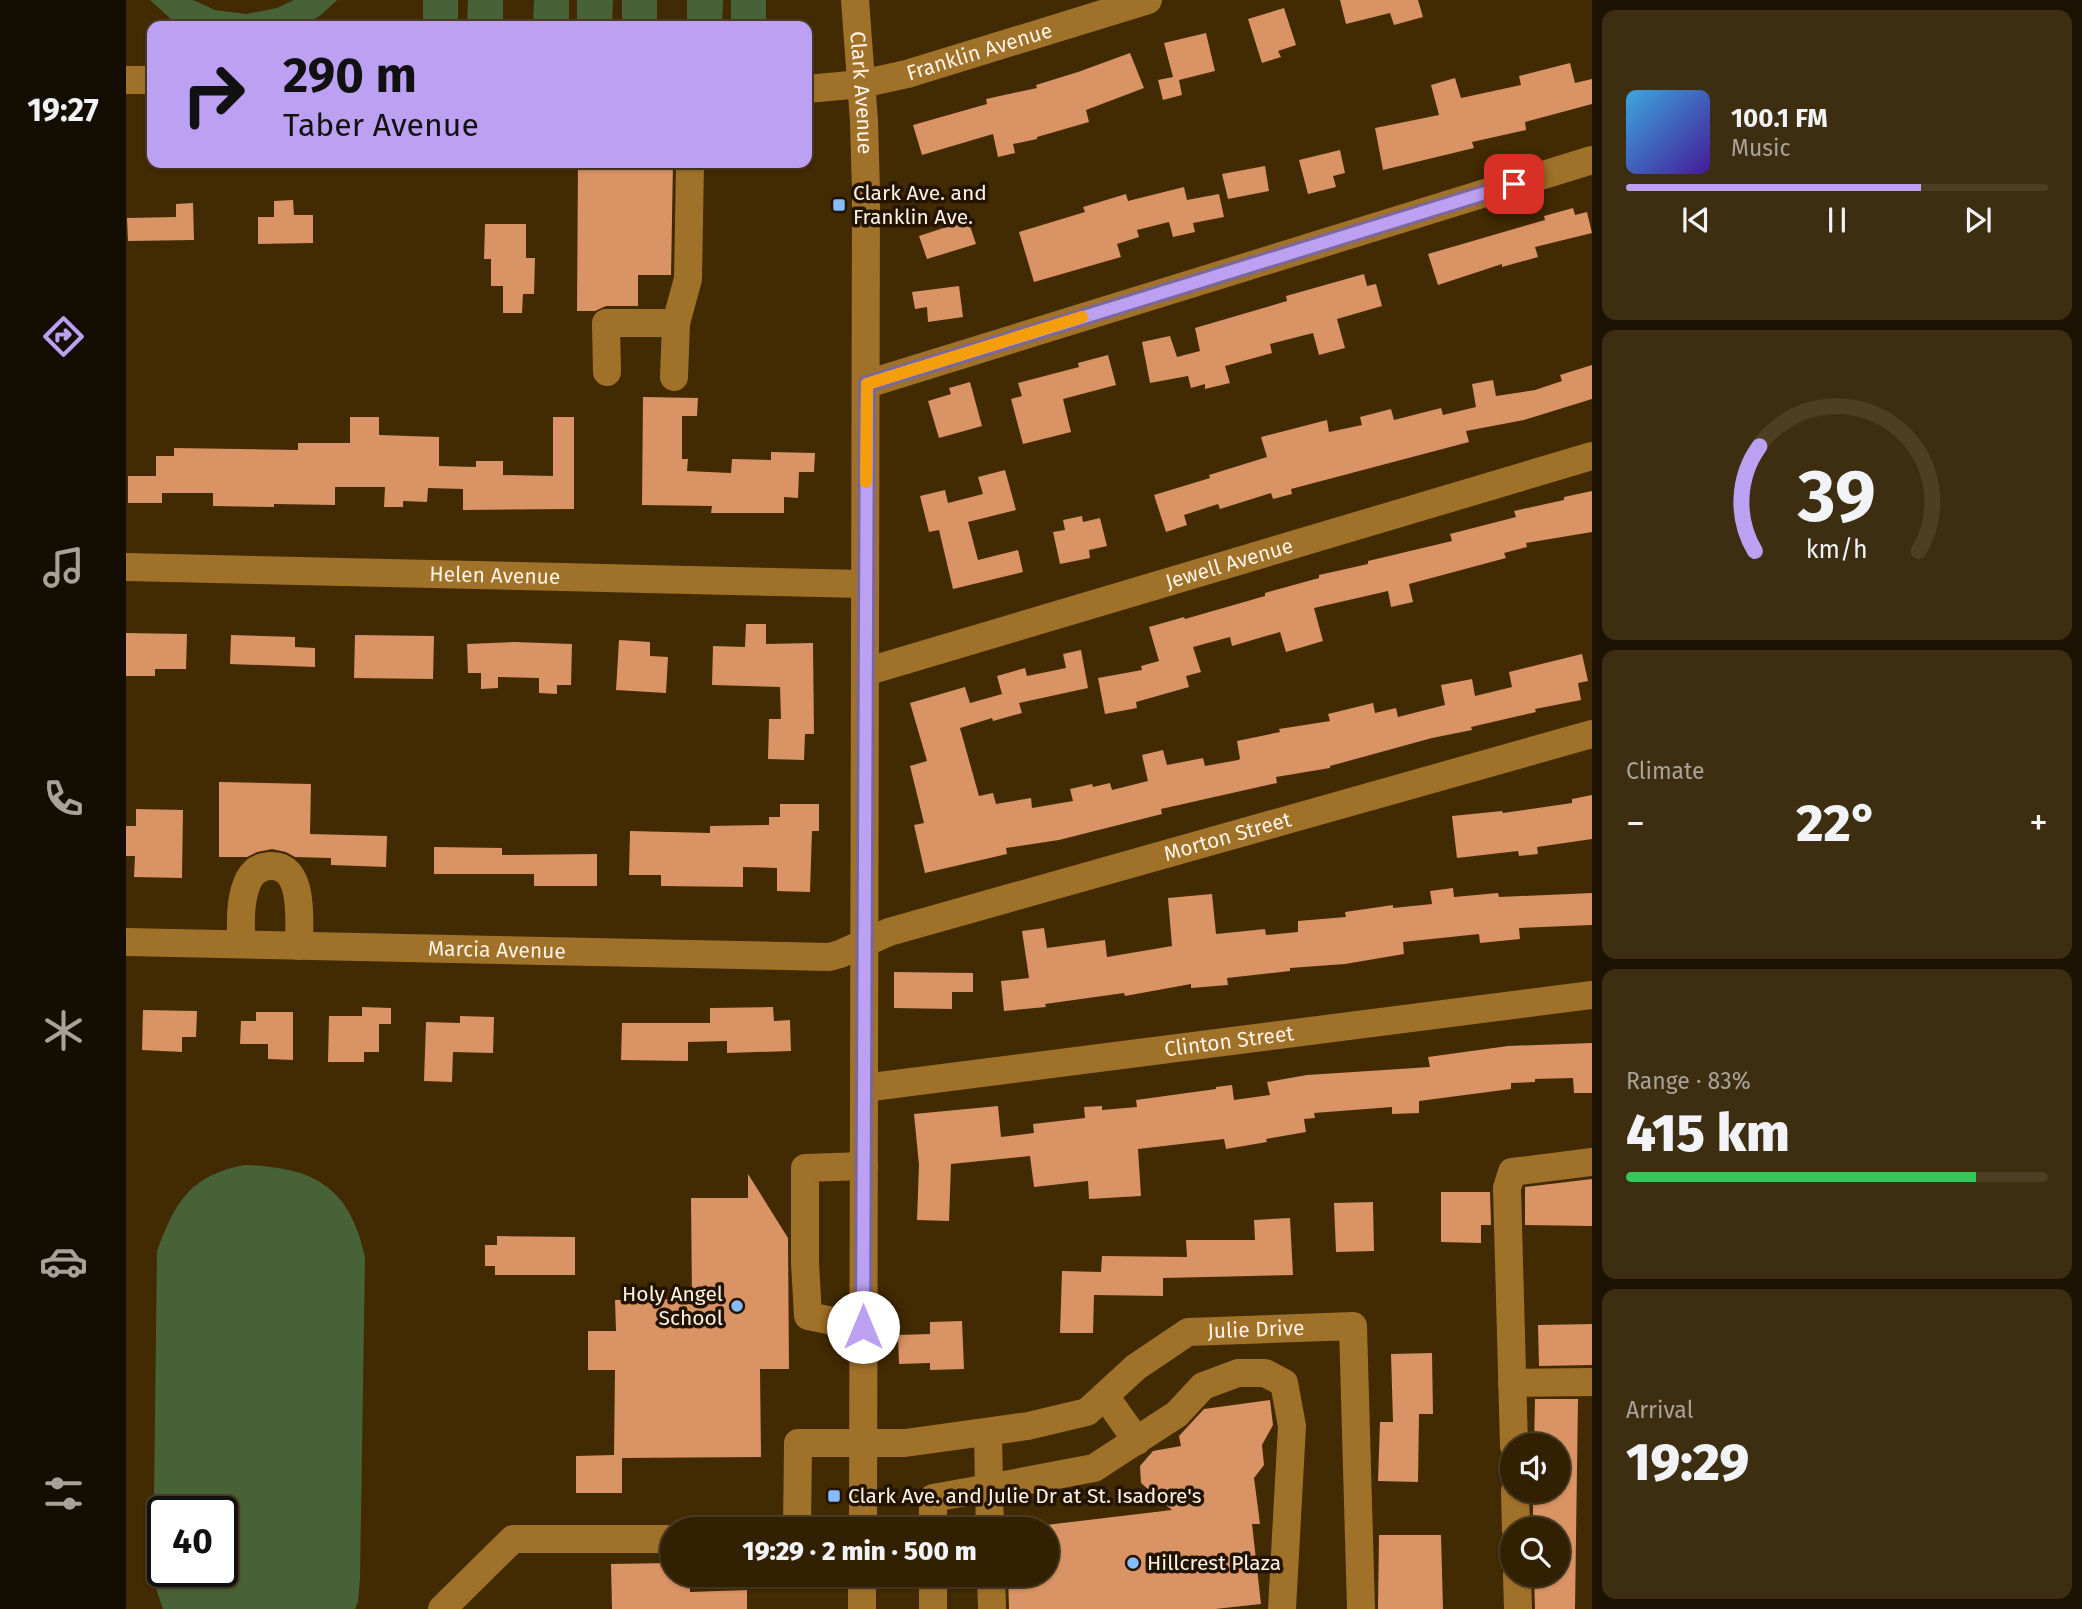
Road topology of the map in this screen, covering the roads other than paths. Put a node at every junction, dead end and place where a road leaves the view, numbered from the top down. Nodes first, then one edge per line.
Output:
1 (855, 0) edge
2 (1148, 0) edge
3 (126, 80) edge
4 (147, 80) edge
5 (861, 83) junction
6 (812, 88) edge
7 (1592, 160) edge
8 (690, 168) edge
9 (676, 323) junction
10 (607, 372) dead end
11 (674, 377) dead end
12 (867, 384) junction
13 (1592, 456) edge
14 (126, 567) edge
15 (865, 584) junction
16 (865, 672) junction
17 (1592, 734) edge
18 (126, 942) edge
19 (864, 943) junction
20 (241, 944) junction
21 (299, 946) junction
22 (1592, 995) edge
23 (864, 1088) junction
24 (1592, 1162) edge
25 (864, 1166) junction
26 (863, 1327) junction
27 (1592, 1382) edge
28 (1512, 1383) junction
29 (1105, 1396) junction
30 (988, 1432) junction
31 (1514, 1433) edge
32 (1137, 1441) junction
33 (863, 1443) junction
34 (989, 1488) junction
35 (797, 1517) edge
36 (863, 1517) edge
37 (933, 1517) edge
38 (990, 1517) edge
39 (660, 1539) edge
40 (862, 1587) edge
41 (933, 1587) edge
42 (991, 1587) edge
43 (1517, 1587) edge
44 (442, 1609) edge
45 (862, 1609) edge
46 (933, 1609) edge
47 (992, 1609) edge
48 (1282, 1609) edge
49 (1361, 1609) edge
50 (1518, 1609) edge

1 - 5 street, Clark Avenue
2 - 5 street, Franklin Avenue
3 - 4 street
5 - 6 street, Franklin Avenue
5 - 12 street, Clark Avenue
7 - 12 street
8 - 9 street
9 - 10 street
9 - 11 street
12 - 15 street, Clark Avenue
13 - 16 street, Jewell Avenue
14 - 15 street, Helen Avenue
15 - 16 street, Clark Avenue
16 - 19 street, Clark Avenue
17 - 19 street, Morton Street
18 - 20 street, Marcia Avenue
19 - 21 street, Marcia Avenue
19 - 23 street, Clark Avenue
20 - 21 street, Marcia Avenue
20 - 21 street
22 - 23 street, Clinton Street
23 - 25 street, Clark Avenue
24 - 28 street
25 - 26 street, Clark Avenue
25 - 26 street
26 - 33 street, Clark Avenue
27 - 28 street
28 - 31 street
29 - 30 street, Julie Drive
29 - 32 street
29 - 49 street, Julie Drive
30 - 33 street, Julie Drive
30 - 34 street
32 - 34 street
32 - 48 street
33 - 35 street, Julie Drive
33 - 36 street, Clark Avenue
34 - 37 street
34 - 38 street
39 - 44 street
40 - 45 street
41 - 46 street
42 - 47 street
43 - 50 street

